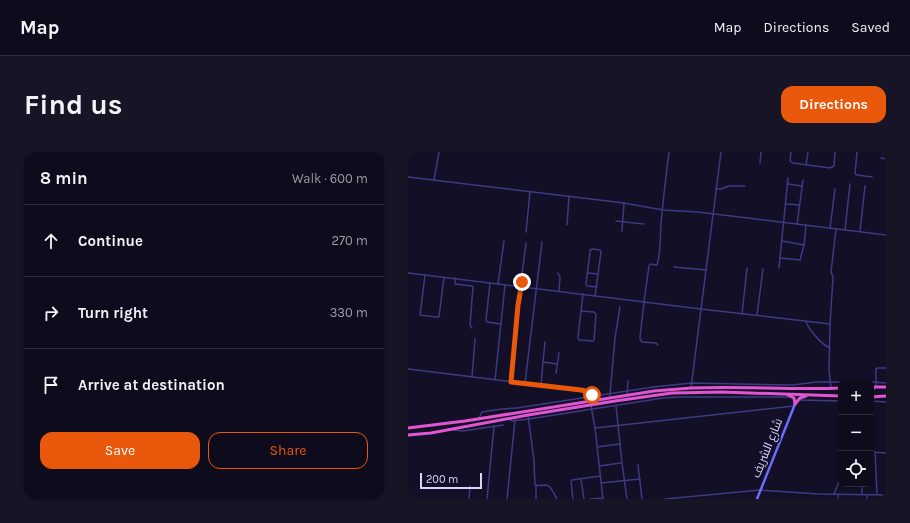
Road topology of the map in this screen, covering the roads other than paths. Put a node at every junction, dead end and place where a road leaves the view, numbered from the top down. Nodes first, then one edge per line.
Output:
1 (439, 152) edge
2 (669, 152) edge
3 (721, 152) edge
4 (761, 152) edge
5 (791, 152) edge
6 (808, 152) edge
7 (835, 152) edge
8 (857, 152) edge
9 (881, 158) dead end
10 (886, 159) edge
11 (760, 163) dead end
12 (806, 165) junction
13 (408, 177) edge
14 (872, 177) dead end
15 (788, 178) dead end
16 (434, 180) junction
17 (803, 180) dead end
18 (787, 184) junction
19 (850, 184) dead end
20 (745, 186) dead end
21 (802, 186) junction
22 (865, 186) dead end
23 (716, 189) junction
24 (835, 189) dead end
25 (530, 192) junction
26 (569, 196) junction
27 (624, 203) junction
28 (786, 204) junction
29 (800, 205) junction
30 (663, 210) junction
31 (713, 214) junction
32 (616, 221) dead end
33 (623, 222) junction
34 (784, 222) junction
35 (644, 224) dead end
36 (797, 224) junction
37 (567, 225) dead end
38 (806, 225) junction
39 (830, 228) junction
40 (836, 229) junction
41 (845, 230) junction
42 (622, 231) dead end
43 (526, 232) dead end
44 (860, 232) junction
45 (886, 235) edge
46 (504, 241) dead end
47 (782, 241) junction
48 (542, 242) dead end
49 (526, 243) dead end
50 (804, 245) junction
51 (780, 258) junction
52 (674, 267) dead end
53 (747, 268) dead end
54 (779, 268) dead end
55 (706, 270) junction
56 (763, 270) dead end
57 (408, 273) edge
58 (558, 273) dead end
59 (588, 273) junction
60 (598, 274) junction
61 (425, 275) junction
62 (444, 277) junction
63 (455, 278) junction
64 (490, 283) junction
65 (498, 284) junction
66 (505, 285) junction
67 (521, 287) junction
68 (597, 287) junction
69 (538, 288) junction
70 (559, 291) junction
71 (583, 294) junction
72 (596, 296) junction
73 (644, 302) junction
74 (620, 307) dead end
75 (701, 309) junction
76 (581, 311) junction
77 (742, 314) junction
78 (757, 316) junction
79 (806, 321) junction
80 (501, 324) junction
81 (830, 324) junction
82 (472, 328) dead end
83 (475, 339) dead end
84 (545, 342) dead end
85 (658, 345) dead end
86 (830, 348) junction
87 (559, 353) dead end
88 (543, 362) junction
89 (557, 364) junction
90 (886, 368) edge
91 (408, 369) edge
92 (556, 373) dead end
93 (472, 377) junction
94 (495, 380) junction
95 (628, 381) dead end
96 (511, 382) junction
97 (831, 382) junction
98 (838, 382) edge
99 (876, 382) junction
100 (886, 382) edge
101 (525, 383) junction
102 (692, 383) junction
103 (541, 385) junction
104 (653, 387) junction
105 (876, 387) joint
106 (886, 387) edge
107 (691, 388) junction
108 (831, 388) junction
109 (838, 388) edge
110 (642, 389) junction
111 (627, 391) junction
112 (654, 391) junction
113 (642, 393) junction
114 (610, 394) junction
115 (785, 394) junction
116 (807, 395) junction
117 (838, 396) edge
118 (886, 396) edge
119 (793, 397) junction
120 (874, 397) edge
121 (593, 398) junction
122 (610, 398) junction
123 (627, 398) junction
124 (798, 400) junction
125 (838, 401) edge
126 (874, 401) edge
127 (886, 402) edge
128 (627, 404) junction
129 (591, 405) junction
130 (794, 405) junction
131 (616, 406) junction
132 (592, 409) junction
133 (528, 417) junction
134 (507, 418) junction
135 (515, 420) junction
136 (430, 425) junction
137 (503, 425) dead end
138 (618, 425) junction
139 (494, 426) junction
140 (415, 427) junction
141 (408, 428) edge
142 (595, 428) junction
143 (449, 429) junction
144 (431, 432) junction
145 (417, 434) junction
146 (408, 435) edge
147 (620, 444) junction
148 (597, 447) junction
149 (875, 452) joint
150 (886, 453) edge
151 (622, 463) junction
152 (638, 465) dead end
153 (599, 466) junction
154 (600, 476) junction
155 (581, 478) junction
156 (640, 479) junction
157 (624, 480) junction
158 (601, 483) junction
159 (838, 484) edge
160 (470, 486) dead end
161 (536, 486) junction
162 (862, 487) edge
163 (760, 490) junction
164 (834, 494) junction
165 (838, 494) junction
166 (862, 494) junction
167 (867, 495) junction
168 (878, 495) junction
169 (886, 495) edge
170 (603, 498) edge
171 (469, 499) edge
172 (487, 499) edge
173 (507, 499) edge
174 (536, 499) edge
175 (557, 499) edge
176 (573, 499) edge
177 (584, 499) edge
178 (590, 499) edge
179 (627, 499) edge
180 (642, 499) edge
181 (665, 499) edge
182 (757, 499) edge
183 (838, 499) edge
184 (867, 499) edge

1 - 16 street
2 - 30 street
3 - 23 street
4 - 11 street
5 - 12 street
6 - 12 street
7 - 12 street
8 - 14 street
9 - 10 street
13 - 16 street
15 - 18 street
16 - 25 street
17 - 21 street
18 - 21 street
18 - 28 street
19 - 41 street
20 - 23 street
21 - 29 street
22 - 44 street
23 - 31 street
24 - 39 street
25 - 26 street
25 - 43 street
26 - 27 street
26 - 37 street
27 - 30 street
27 - 33 street
28 - 29 street
28 - 34 street
29 - 36 street
30 - 31 street
30 - 73 street
31 - 34 street
31 - 55 street
32 - 33 street
33 - 35 street
33 - 42 street
34 - 36 street
34 - 47 street
36 - 38 street
38 - 39 street
38 - 50 street
39 - 40 street
40 - 41 street
40 - 81 street
41 - 44 street
44 - 45 street
46 - 65 street
47 - 50 street
47 - 51 street
48 - 69 street
49 - 67 street
50 - 51 street
51 - 54 street
52 - 55 street
53 - 77 street
55 - 75 street
56 - 78 street
57 - 61 street
58 - 70 street
59 - 60 street
59 - 60 street
59 - 68 street
60 - 68 street
61 - 62 street
61 - 62 street
62 - 63 street
63 - 64 street
63 - 82 street
64 - 65 street
64 - 80 street
65 - 66 street
66 - 67 street
66 - 80 street
67 - 69 street
67 - 96 street
68 - 72 street
69 - 70 street
69 - 101 street
70 - 71 street
71 - 72 street
71 - 76 street
72 - 73 street
73 - 75 street
73 - 85 street
74 - 114 street
75 - 77 street
75 - 102 street
76 - 76 street
77 - 78 street
78 - 79 street
79 - 81 street
79 - 86 street
80 - 94 street
81 - 86 street
83 - 93 street
84 - 88 street
86 - 97 street
87 - 89 street
88 - 89 street
88 - 103 street
89 - 92 street
90 - 99 street
91 - 93 street
93 - 94 street
94 - 96 street
95 - 111 street
96 - 101 street
97 - 98 street
97 - 102 street
97 - 108 street
99 - 100 street
99 - 105 street
101 - 103 street
102 - 104 street
102 - 107 street
103 - 121 street
104 - 110 street
104 - 112 street
105 - 106 highway
107 - 108 highway
107 - 112 highway
108 - 109 highway
110 - 111 street
110 - 113 street
111 - 114 street
111 - 123 street
112 - 113 highway
113 - 123 highway
114 - 121 street
114 - 122 street
115 - 116 highway
115 - 119 highway
115 - 123 highway
116 - 117 highway
116 - 124 highway
118 - 120 highway
119 - 128 street
119 - 130 highway
121 - 122 highway
121 - 136 highway
122 - 123 highway
123 - 128 street
123 - 129 highway
124 - 125 street
124 - 130 highway
126 - 127 street
128 - 131 street
129 - 132 street
129 - 133 highway
130 - 138 street
130 - 163 main road, شارع الشريف
131 - 132 street
131 - 138 street
132 - 133 street
132 - 142 street
133 - 134 highway
133 - 135 street
133 - 161 street
134 - 135 street
134 - 143 highway
135 - 173 street
136 - 140 highway
136 - 144 highway
137 - 139 street
138 - 142 street
138 - 147 street
139 - 143 street
139 - 172 street
140 - 141 highway
140 - 145 highway
142 - 148 street
143 - 144 highway
144 - 145 highway
145 - 146 highway
147 - 148 street
147 - 151 street
148 - 153 street
149 - 150 street
149 - 168 street
151 - 153 street
151 - 157 street
152 - 156 street
153 - 154 street
154 - 155 street
154 - 158 street
155 - 176 street
155 - 177 street
156 - 157 street
156 - 180 street
157 - 158 street
157 - 179 street
158 - 170 street
159 - 164 street
160 - 171 street
161 - 174 street
161 - 175 street
162 - 166 street
163 - 164 street
163 - 181 street
163 - 182 main road, شارع الشريف
164 - 165 street
165 - 166 street
165 - 183 street
166 - 167 street
167 - 168 street
167 - 184 street
168 - 169 street
170 - 178 street

